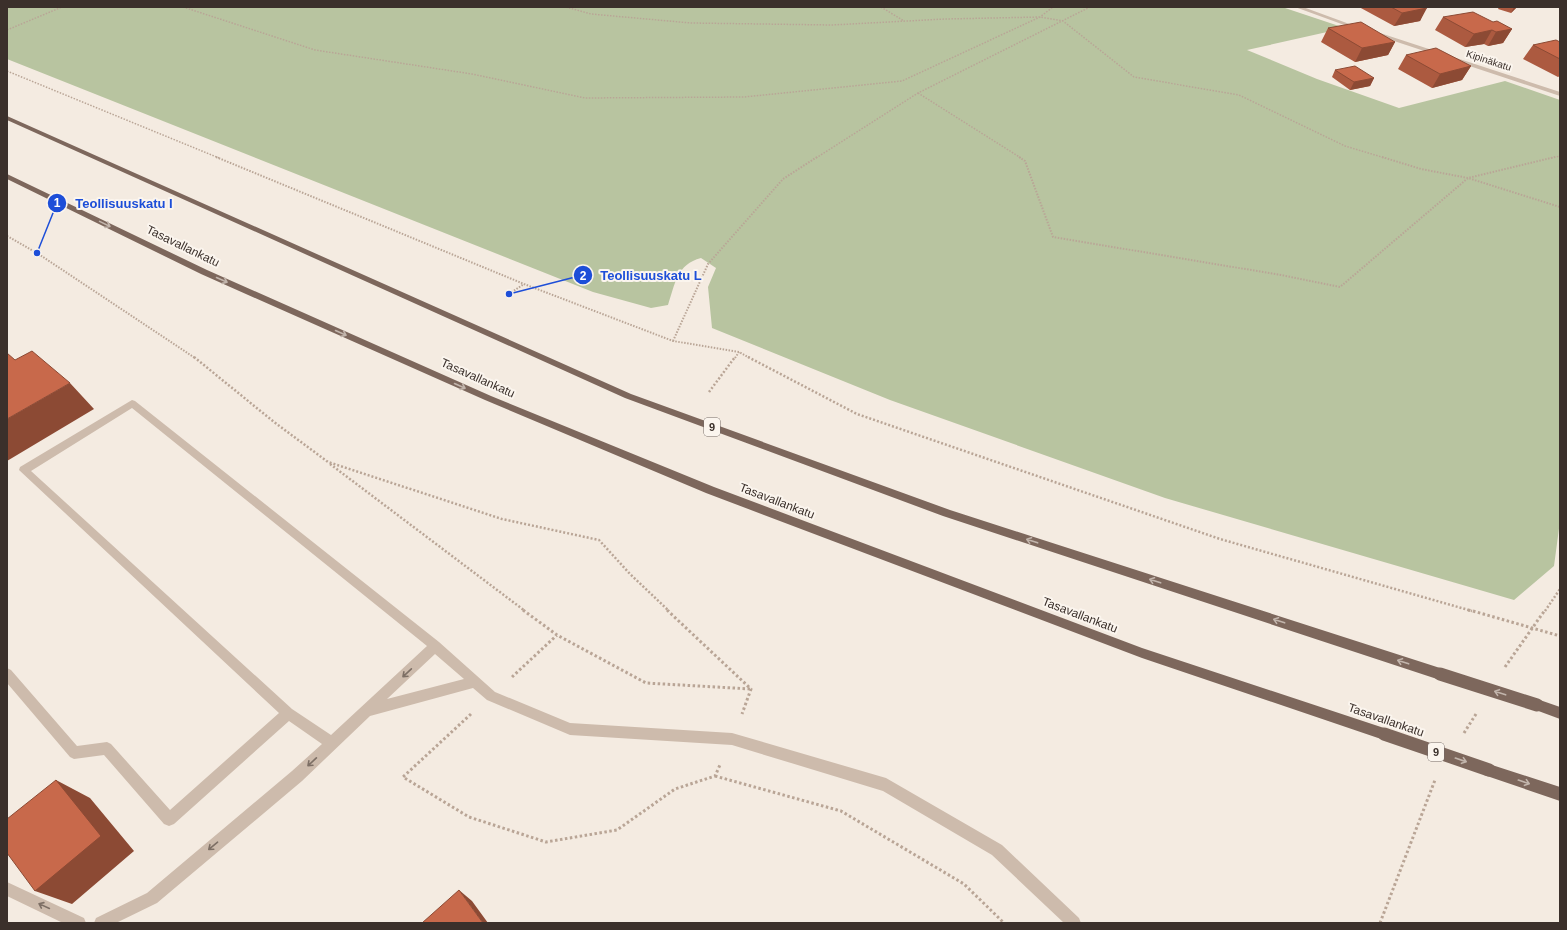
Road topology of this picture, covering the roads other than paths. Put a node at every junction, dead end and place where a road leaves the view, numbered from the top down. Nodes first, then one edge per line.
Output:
1 (1298, 7) edge
2 (1363, 30) edge
3 (1371, 32) edge
4 (1560, 94) edge
5 (7, 118) edge
6 (7, 176) edge
7 (435, 646) junction
8 (7, 674) edge
9 (475, 682) junction
10 (367, 710) junction
11 (288, 713) junction
12 (1560, 713) edge
13 (332, 743) junction
14 (1560, 794) edge
15 (7, 889) edge
16 (79, 923) edge
17 (101, 923) edge
18 (1074, 923) edge

1 - 2 street
3 - 4 street, Kipinäkatu
12 -> 5 main road, 9, bridge
6 -> 14 main road, Tasavallankatu / 9, bridge
7 - 9 street
7 -> 10 street
7 - 11 street
8 - 11 street
9 - 10 street
9 - 18 street
10 - 13 street
11 - 13 street
13 -> 17 street
16 -> 15 street

